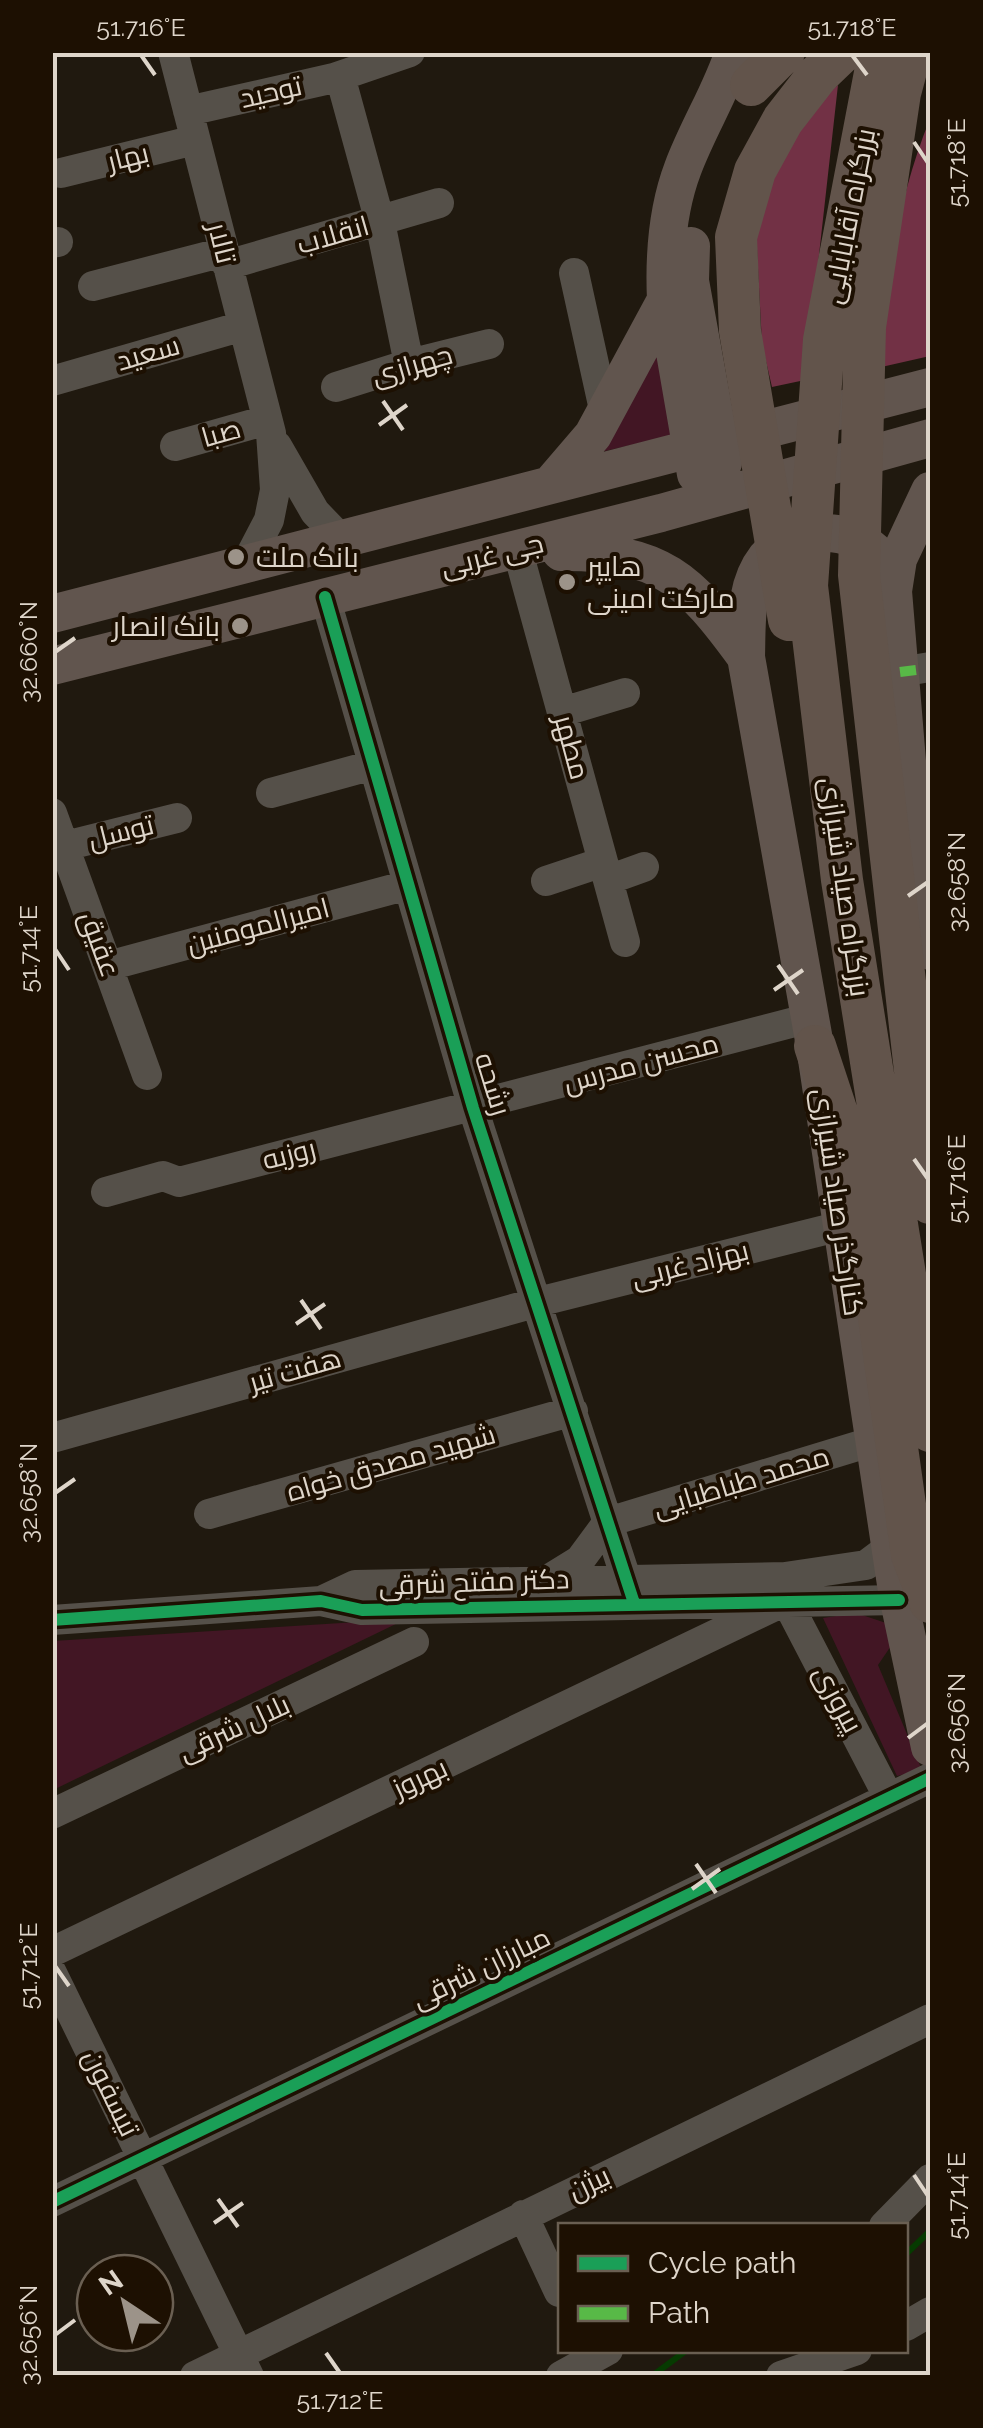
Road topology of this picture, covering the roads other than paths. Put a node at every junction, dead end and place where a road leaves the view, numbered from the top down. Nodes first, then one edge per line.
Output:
1 (173, 52) edge
2 (410, 52) edge
3 (912, 52) edge
4 (814, 60) edge
5 (749, 63) edge
6 (340, 76) junction
7 (896, 82) edge
8 (192, 126) junction
9 (61, 173) dead end
10 (439, 204) dead end
11 (380, 222) junction
12 (226, 258) junction
13 (574, 273) dead end
14 (94, 286) dead end
15 (666, 300) junction
16 (243, 326) junction
17 (865, 327) joint
18 (824, 340) joint
19 (489, 344) dead end
20 (409, 364) junction
21 (52, 381) edge
22 (930, 386) edge
23 (336, 387) dead end
24 (605, 414) junction
25 (269, 427) junction
26 (917, 442) edge
27 (714, 444) junction
28 (175, 446) dead end
29 (551, 484) junction
30 (930, 491) edge
31 (720, 497) junction
32 (343, 541) junction
33 (511, 552) junction
34 (245, 566) junction
35 (893, 592) junction
36 (325, 597) junction
37 (52, 614) edge
38 (746, 656) junction
39 (52, 666) edge
40 (915, 670) edge
41 (625, 693) dead end
42 (562, 712) junction
43 (373, 765) junction
44 (270, 793) dead end
45 (52, 812) edge
46 (177, 818) dead end
47 (64, 846) junction
48 (644, 867) dead end
49 (606, 871) junction
50 (842, 880) junction
51 (546, 881) dead end
52 (408, 885) junction
53 (625, 942) dead end
54 (930, 951) edge
55 (108, 966) junction
56 (812, 1032) junction
57 (147, 1075) dead end
58 (473, 1108) junction
59 (106, 1192) dead end
60 (930, 1203) edge
61 (842, 1226) junction
62 (538, 1302) junction
63 (573, 1411) junction
64 (930, 1431) edge
65 (52, 1438) edge
66 (874, 1441) junction
67 (209, 1514) dead end
68 (608, 1522) junction
69 (890, 1547) junction
70 (545, 1582) junction
71 (785, 1589) junction
72 (630, 1592) junction
73 (321, 1601) junction
74 (915, 1601) edge
75 (52, 1620) edge
76 (414, 1642) dead end
77 (930, 1747) edge
78 (930, 1778) edge
79 (889, 1798) junction
80 (52, 1814) edge
81 (52, 1952) edge
82 (52, 1973) edge
83 (930, 2020) edge
84 (143, 2158) junction
85 (930, 2179) edge
86 (52, 2202) edge
87 (522, 2215) junction
88 (887, 2223) edge
89 (558, 2290) edge
90 (930, 2312) edge
91 (908, 2325) edge
92 (602, 2353) edge
93 (848, 2353) edge
94 (244, 2365) edge
95 (196, 2376) edge
96 (560, 2376) edge
97 (781, 2376) edge

1 - 8 street, تالار
2 - 6 street, توحید
3 - 7 highway
4 - 5 highway
4 - 50 highway
5 - 15 main road
5 - 27 main road
6 - 8 street, توحید
6 - 11 street
7 - 17 highway, بزرگراه آقابابایی
7 - 18 highway, بزرگراه آقابابایی
8 - 9 street, بهار
8 - 12 street, تالار
10 - 11 street, انقلاب
11 - 12 street, انقلاب
11 - 20 street
12 - 14 street, انقلاب
12 - 16 street, تالار
13 - 24 street
15 - 24 main road
15 - 27 main road
16 - 21 street, سعید
16 - 25 street, تالار
17 - 60 highway, بزرگراه صیاد شیرازی
18 - 50 highway, بزرگراه صیاد شیرازی
19 - 20 street, چهرازی
20 - 23 street, چهرازی
22 - 27 main road, جی غربی
24 - 29 main road
25 - 28 street, صبا
25 - 32 street
25 - 34 street
26 - 31 main road, جی غربی
27 - 29 main road, جی غربی
27 - 31 main road
29 - 32 main road, جی غربی
30 - 35 main road
31 - 33 main road, جی غربی
32 - 34 main road, جی غربی
33 - 36 main road, جی غربی
33 - 38 main road
33 - 42 street, مطهر
34 - 37 main road, جی غربی
35 - 38 main road, کنارگذر صیاد شیرازی
35 - 40 main road
36 - 39 main road, جی غربی
36 - 43 street, رشحه
38 - 56 main road, کنارگذر صیاد شیرازی
40 - 54 main road
41 - 42 street
42 - 49 street, مطهر
43 - 44 street
43 - 52 street, رشحه
45 - 47 street, عقیق
46 - 47 street, توسل
47 - 55 street, عقیق
48 - 49 street
49 - 51 street
49 - 53 street, مطهر
50 - 64 highway, بزرگراه صیاد شیرازی
52 - 55 street, امیرالمومنین
52 - 58 street, رشحه
55 - 57 street, عقیق
56 - 58 street, محسن مدرس
56 - 61 main road, کنارگذر صیاد شیرازی
56 - 74 highway
58 - 59 street, روزبه
58 - 62 street, رشحه
61 - 62 street, بهزاد غربی
61 - 66 main road, کنارگذر صیاد شیرازی
62 - 63 street, رشحه
62 - 65 street, هفت تیر
63 - 67 street, شهید مصدق خواه
63 - 68 street, رشحه
66 - 68 street, محمد طباطبایی
66 - 69 main road, کنارگذر صیاد شیرازی
68 - 70 street
68 - 72 street, رشحه
69 - 71 street, دکتر مفتح شرقی
69 - 74 main road, کنارگذر صیاد شیرازی
70 - 72 street, دکتر مفتح شرقی
70 - 73 street, دکتر مفتح شرقی
71 - 72 street, دکتر مفتح شرقی
71 - 74 street, دکتر مفتح شرقی
71 - 79 street, پیروزی
71 - 81 street, بهروز
72 - 73 street, دکتر مفتح شرقی
73 - 75 street, دکتر مفتح شرقی
74 - 77 main road, کنارگذر صیاد شیرازی
76 - 80 street, بلال شرقی
78 - 79 street, مبارزان شرقی
79 - 84 street, مبارزان شرقی
82 - 84 street, تیسفون
83 - 87 street, بیژن
84 - 86 street, مبارزان شرقی
84 - 94 street, تیسفون
85 - 88 street
87 - 89 street
87 - 94 street, بیژن
90 - 91 street
92 - 96 street
93 - 97 street
94 - 95 street, بیژن

